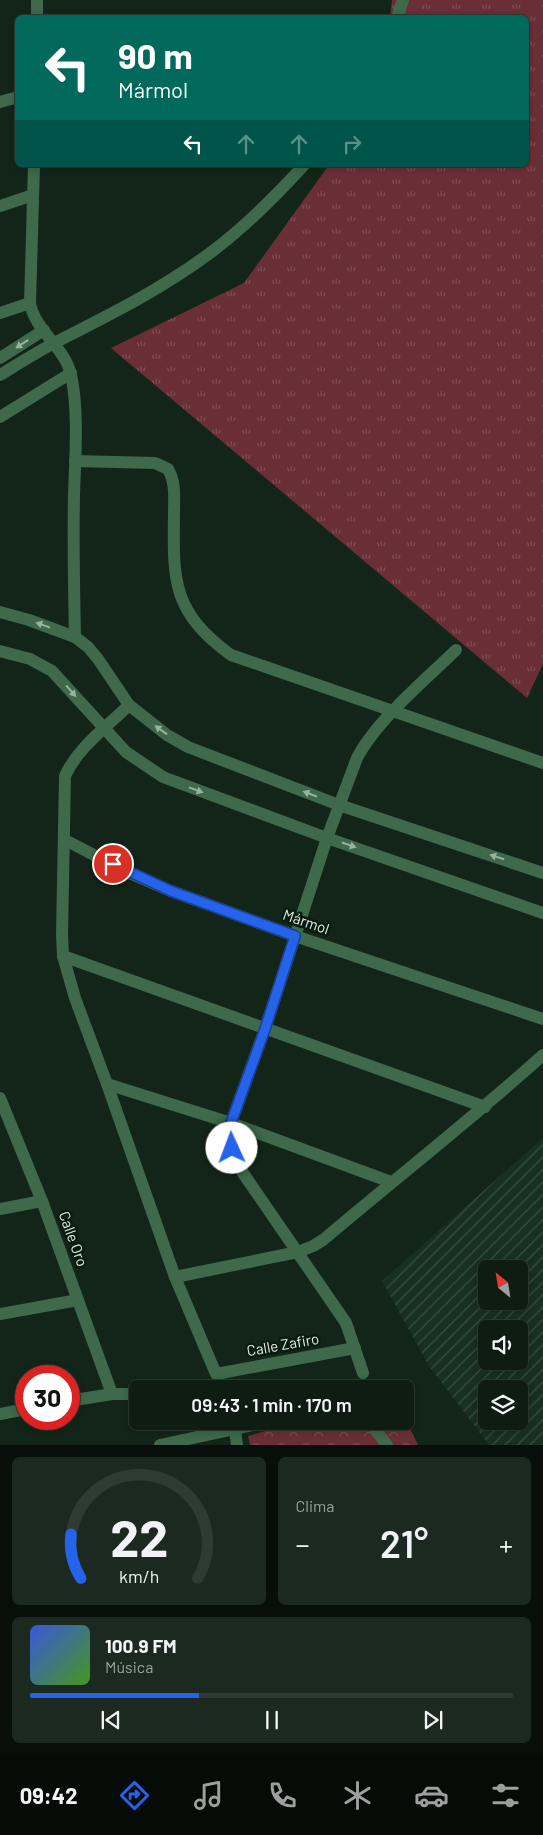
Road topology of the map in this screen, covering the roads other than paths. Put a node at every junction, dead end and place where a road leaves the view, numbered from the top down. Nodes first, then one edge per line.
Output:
1 (37, 0) edge
2 (403, 0) edge
3 (37, 15) edge
4 (398, 15) edge
5 (15, 98) edge
6 (0, 102) edge
7 (34, 167) edge
8 (302, 167) edge
9 (33, 195) junction
10 (0, 206) edge
11 (30, 303) junction
12 (0, 313) edge
13 (44, 330) junction
14 (54, 343) junction
15 (0, 358) edge
16 (71, 373) junction
17 (0, 375) edge
18 (0, 417) edge
19 (75, 461) junction
20 (0, 612) edge
21 (76, 637) junction
22 (456, 650) dead end
23 (0, 651) edge
24 (129, 705) junction
25 (393, 712) junction
26 (104, 729) junction
27 (543, 763) edge
28 (339, 805) junction
29 (327, 838) junction
30 (65, 840) junction
31 (543, 873) edge
32 (543, 913) edge
33 (295, 936) junction
34 (63, 956) junction
35 (543, 1019) edge
36 (265, 1029) junction
37 (543, 1054) edge
38 (107, 1084) junction
39 (1, 1104) edge
40 (485, 1107) junction
41 (231, 1123) junction
42 (391, 1182) junction
43 (42, 1201) junction
44 (0, 1209) edge
45 (298, 1252) junction
46 (175, 1277) junction
47 (78, 1300) junction
48 (0, 1314) edge
49 (355, 1348) junction
50 (363, 1373) dead end
51 (112, 1394) junction
52 (129, 1394) edge
53 (80, 1400) edge
54 (15, 1411) edge
55 (0, 1414) edge
56 (215, 1430) edge
57 (234, 1430) edge
58 (375, 1430) edge
59 (160, 1445) edge
60 (237, 1445) edge
61 (386, 1445) edge

1 - 3 street
2 - 4 street
5 - 6 street
7 - 9 street
8 - 14 street
9 - 10 street
9 - 11 street
11 - 12 street
11 - 13 street
13 - 14 street
13 -> 15 street
14 - 16 street
14 - 17 street
16 - 18 street
16 - 19 street
19 - 21 street
19 - 25 street
21 -> 20 street
21 - 24 street
22 - 25 street
23 -> 26 street
24 - 26 street
28 -> 24 street
25 - 27 street
25 - 28 street
26 -> 29 street
26 - 30 street
28 - 29 street
31 -> 28 street
29 -> 32 street
29 - 33 street
30 - 33 street, Mármol
30 - 34 street
33 - 35 street, Mármol
33 - 36 street
34 - 36 street
34 - 38 street
36 - 40 street
36 - 41 street
37 - 40 street
38 - 41 street
38 - 46 street
39 - 43 street, Calle Oro
40 - 42 street
41 - 42 street
41 - 45 street
42 - 45 street
43 - 44 street
43 - 47 street, Calle Oro
45 - 46 street
45 - 49 street
46 - 49 street, Calle Zafiro
47 - 48 street
47 - 51 street, Calle Oro
49 - 50 street
51 - 52 street
51 - 53 street
54 - 55 street
56 - 59 street
57 - 60 street
58 - 61 street

